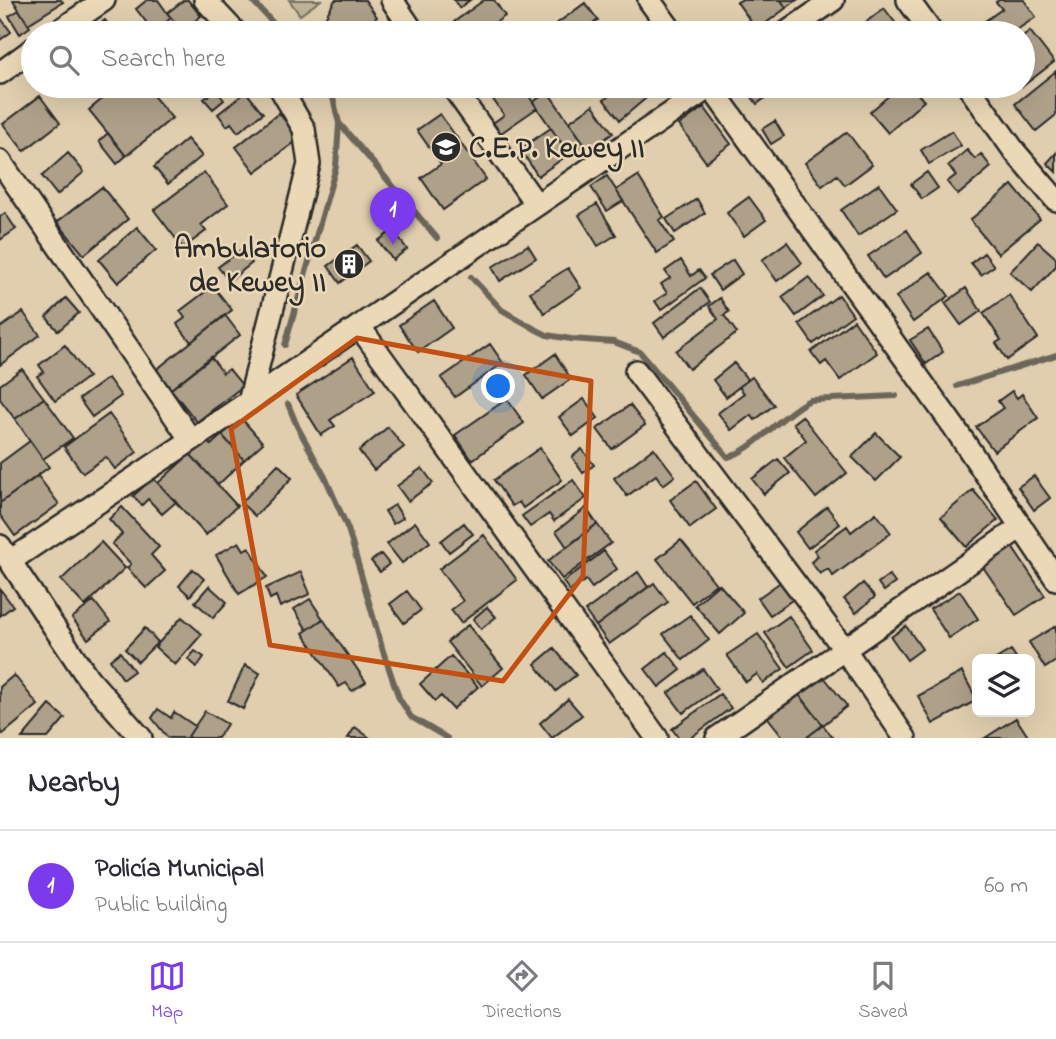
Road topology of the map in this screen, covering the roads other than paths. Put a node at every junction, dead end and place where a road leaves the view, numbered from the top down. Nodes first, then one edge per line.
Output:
1 (104, 0) edge
2 (205, 0) edge
3 (392, 0) edge
4 (649, 0) edge
5 (833, 0) edge
6 (908, 0) edge
7 (73, 21) edge
8 (225, 21) edge
9 (406, 21) edge
10 (664, 21) edge
11 (803, 21) edge
12 (923, 21) edge
13 (21, 58) edge
14 (0, 73) edge
15 (286, 98) edge
16 (461, 98) edge
17 (692, 98) edge
18 (719, 98) edge
19 (977, 98) edge
20 (0, 161) edge
21 (1056, 200) edge
22 (536, 204) junction
23 (359, 326) junction
24 (636, 371) dead end
25 (249, 402) junction
26 (191, 440) junction
27 (1021, 527) junction
28 (3, 553) edge
29 (1056, 579) edge
30 (845, 650) junction
31 (141, 738) edge
32 (657, 738) edge
33 (717, 738) edge
34 (905, 738) edge

1 - 7 street
2 - 8 street
3 - 9 street
4 - 10 street
5 - 11 street
6 - 12 street
13 - 14 street
15 - 25 street
16 - 22 street
17 - 22 street
18 - 27 street
19 - 21 street
20 - 26 street
22 - 23 street
23 - 25 street
23 - 32 street
24 - 30 street
25 - 26 street
26 - 28 street
27 - 29 street
27 - 30 street
28 - 31 street
30 - 33 street
30 - 34 street

